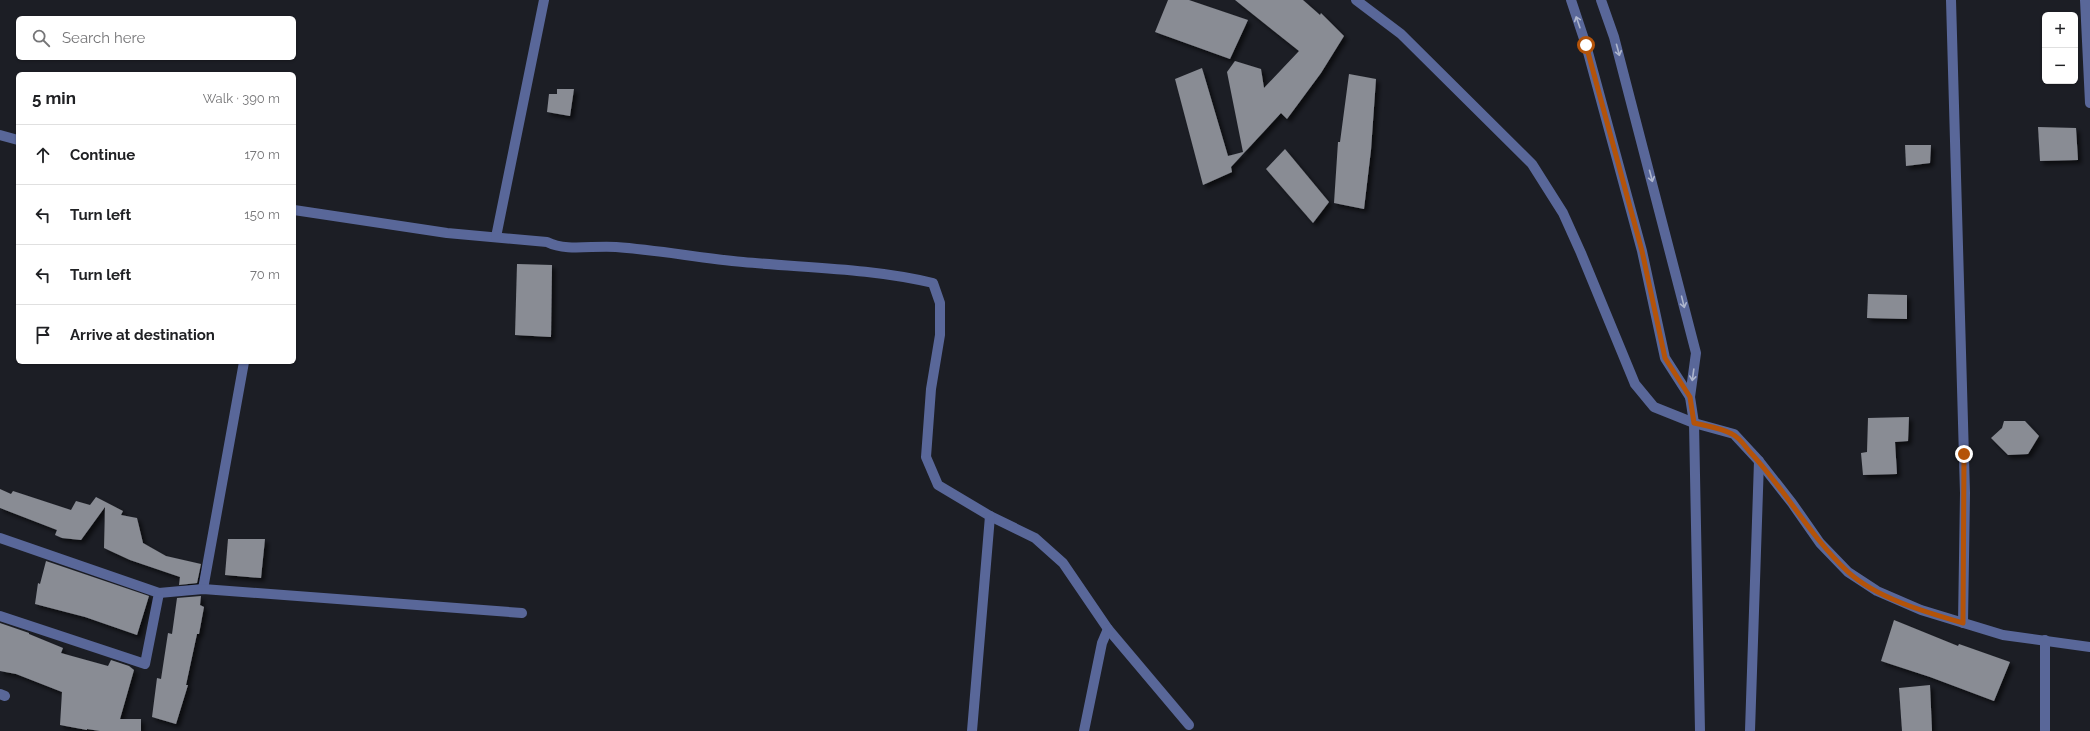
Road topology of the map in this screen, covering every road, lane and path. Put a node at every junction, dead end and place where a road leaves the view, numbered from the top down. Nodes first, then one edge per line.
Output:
1 (544, 0) edge
2 (1356, 0) edge
3 (1571, 0) edge
4 (1601, 0) edge
5 (1951, 0) edge
6 (2086, 0) edge
7 (2090, 103) edge
8 (0, 135) edge
9 (16, 139) edge
10 (296, 210) edge
11 (496, 237) junction
12 (244, 364) edge
13 (1690, 397) junction
14 (1694, 423) junction
15 (1759, 461) junction
16 (990, 516) junction
17 (0, 538) edge
18 (203, 589) junction
19 (158, 593) junction
20 (522, 613) dead end
21 (0, 616) edge
22 (1963, 623) junction
23 (1108, 629) junction
24 (2045, 640) junction
25 (2090, 647) edge
26 (1189, 725) dead end
27 (972, 731) edge
28 (1084, 731) edge
29 (1700, 731) edge
30 (1750, 731) edge
31 (2045, 731) edge

1 - 11 street
2 - 14 street
13 -> 3 street
4 -> 13 street
5 - 22 street
6 - 7 street
8 - 9 street
10 - 11 street
11 - 16 street
12 - 18 street
13 - 14 street
14 - 15 street
14 - 29 street
15 - 22 street
15 - 30 street
16 - 23 street
16 - 27 street
17 - 19 street
18 - 19 street
18 - 20 street
19 - 21 street
22 - 24 street
23 - 26 street
23 - 28 street
24 - 25 street
24 - 31 street

